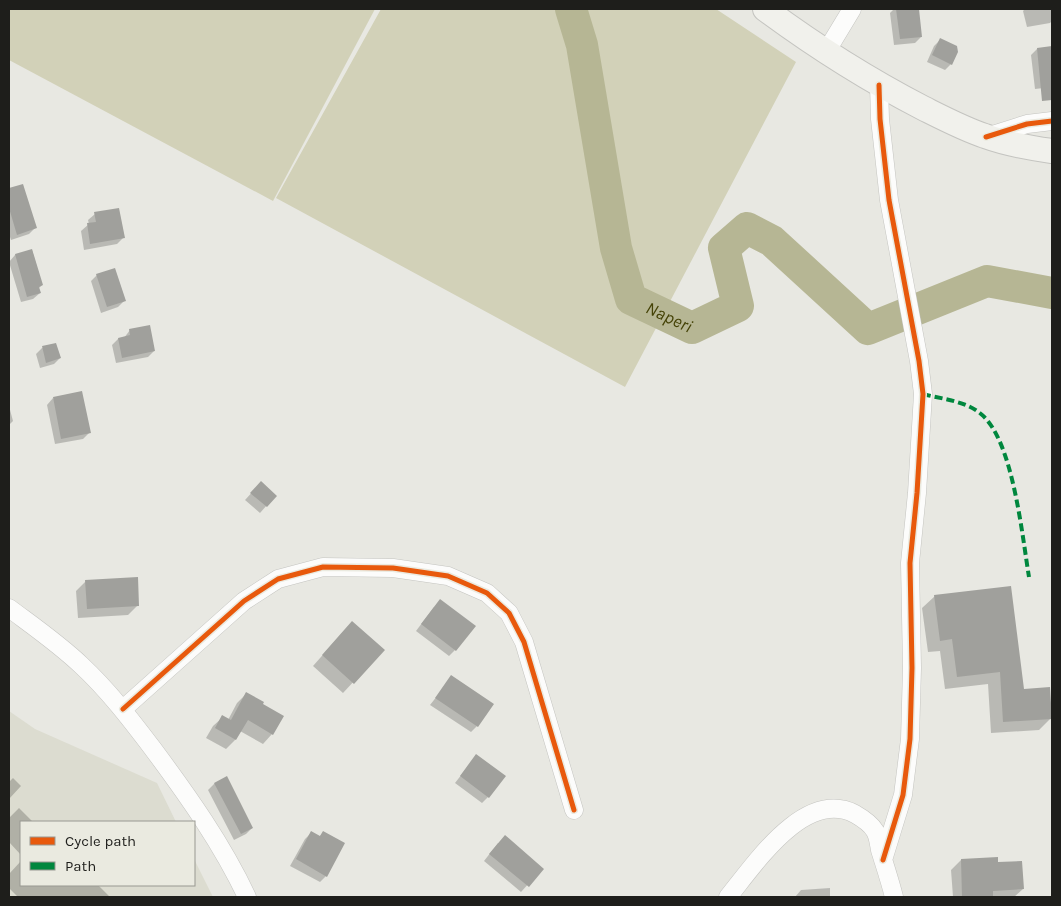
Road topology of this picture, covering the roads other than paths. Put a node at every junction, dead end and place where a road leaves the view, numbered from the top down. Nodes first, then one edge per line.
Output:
1 (765, 9) edge
2 (852, 9) edge
3 (826, 52) junction
4 (879, 86) junction
5 (1052, 121) edge
6 (986, 137) junction
7 (1052, 151) edge
8 (9, 608) edge
9 (123, 709) junction
10 (574, 810) dead end
11 (883, 860) junction
12 (246, 897) edge
13 (728, 897) edge
14 (894, 897) edge

1 - 3 main road
2 - 3 street
3 - 4 main road
4 - 6 main road
4 - 11 street
5 - 6 street
6 - 7 main road
8 - 9 street
9 - 10 street
9 - 12 street
11 - 13 street
11 - 14 street

